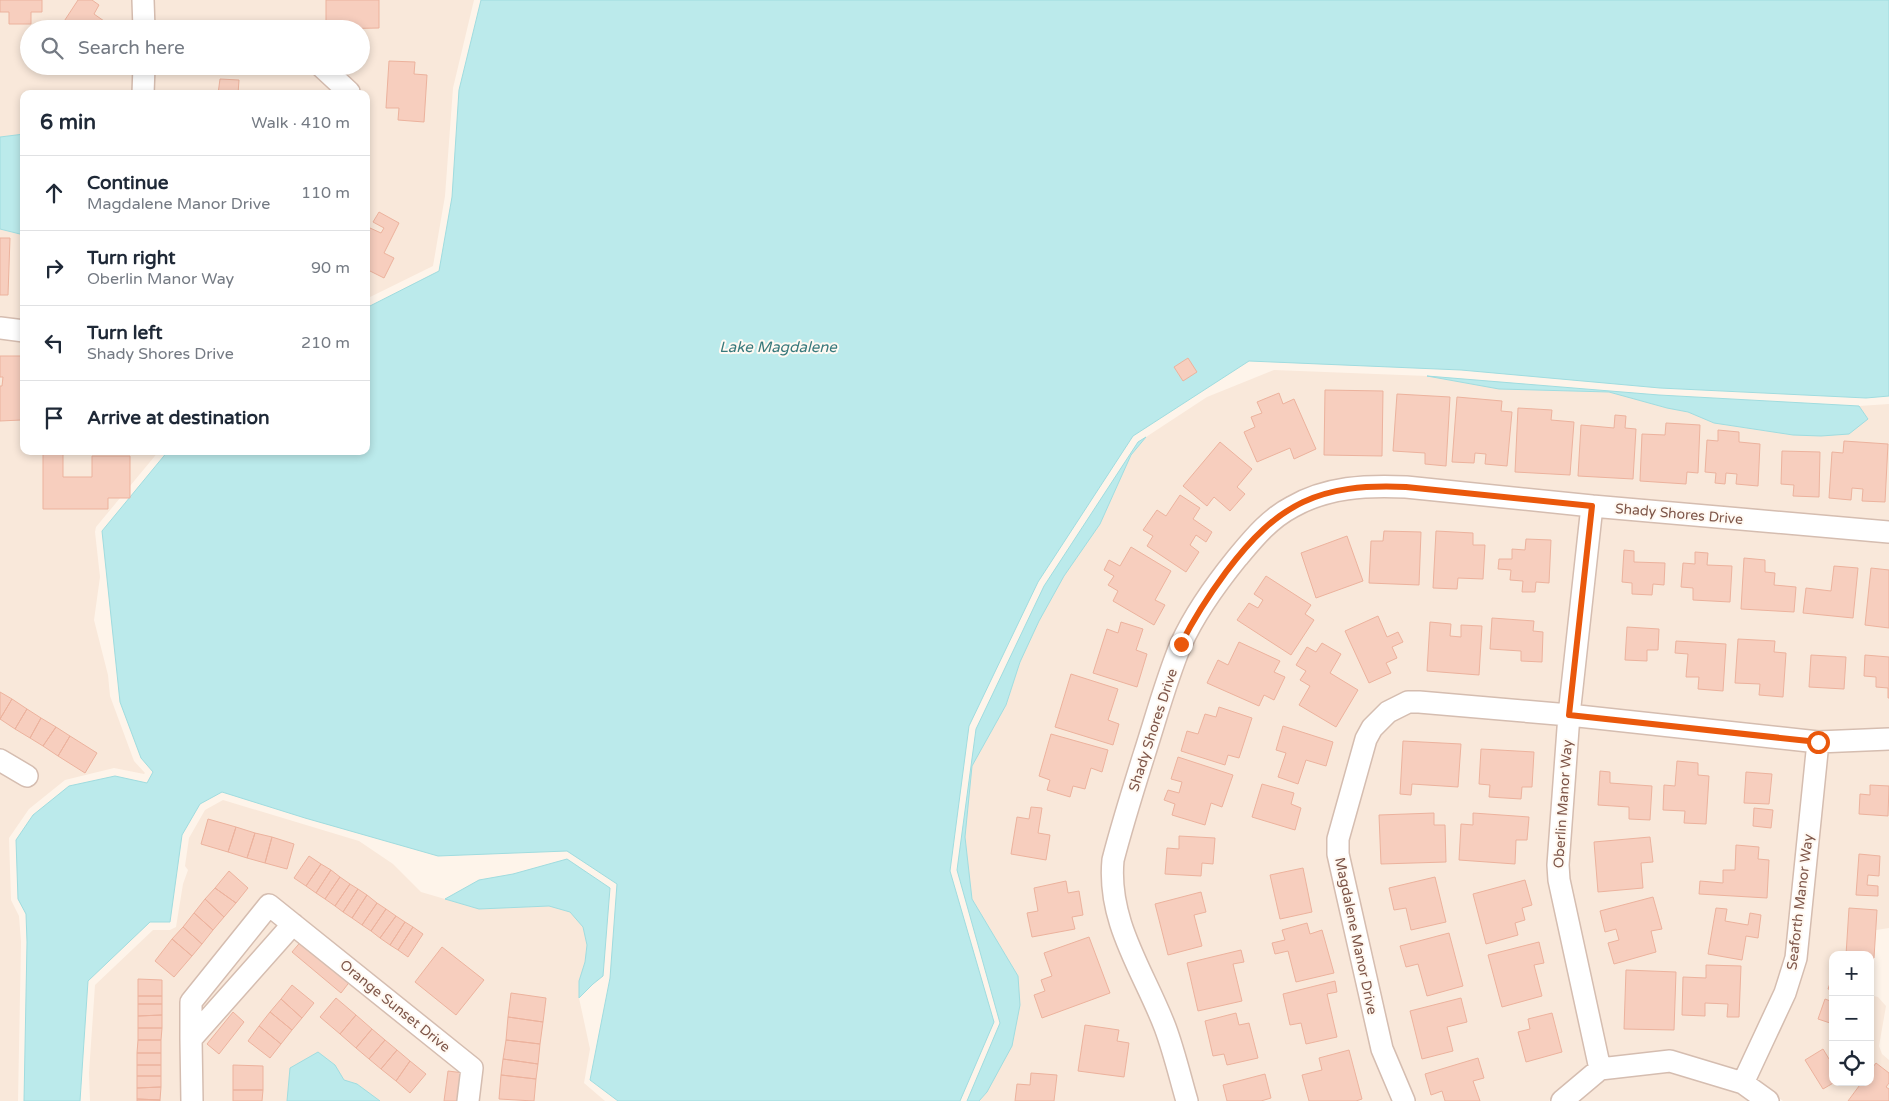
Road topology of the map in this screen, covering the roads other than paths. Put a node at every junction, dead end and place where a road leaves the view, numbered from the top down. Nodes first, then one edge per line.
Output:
1 (144, 0) edge
2 (144, 20) edge
3 (144, 75) edge
4 (331, 75) edge
5 (143, 90) edge
6 (347, 90) edge
7 (0, 328) edge
8 (20, 330) edge
9 (1592, 506) junction
10 (1889, 532) edge
11 (1569, 715) junction
12 (1889, 739) edge
13 (1818, 742) junction
14 (0, 760) edge
15 (27, 776) dead end
16 (293, 924) junction
17 (191, 1038) junction
18 (1600, 1069) junction
19 (1743, 1083) junction
20 (192, 1101) edge
21 (468, 1101) edge
22 (1187, 1101) edge
23 (1404, 1101) edge
24 (1562, 1101) edge
25 (1768, 1101) edge

1 - 2 street
3 - 5 street
4 - 6 street
7 - 8 street
9 - 10 street, Shady Shores Drive
9 - 11 street, Oberlin Manor Way
9 - 22 street, Shady Shores Drive
11 - 13 street, Magdalene Manor Drive
11 - 18 street, Oberlin Manor Way
11 - 23 street, Magdalene Manor Drive
12 - 13 street, Magdalene Manor Drive
13 - 19 street, Seaforth Manor Way
14 - 15 street
16 - 17 street
16 - 17 street, Orange Sunset Drive
16 - 21 street, Orange Sunset Drive
17 - 20 street, Orange Sunset Drive
18 - 19 street
18 - 24 street
19 - 25 street

